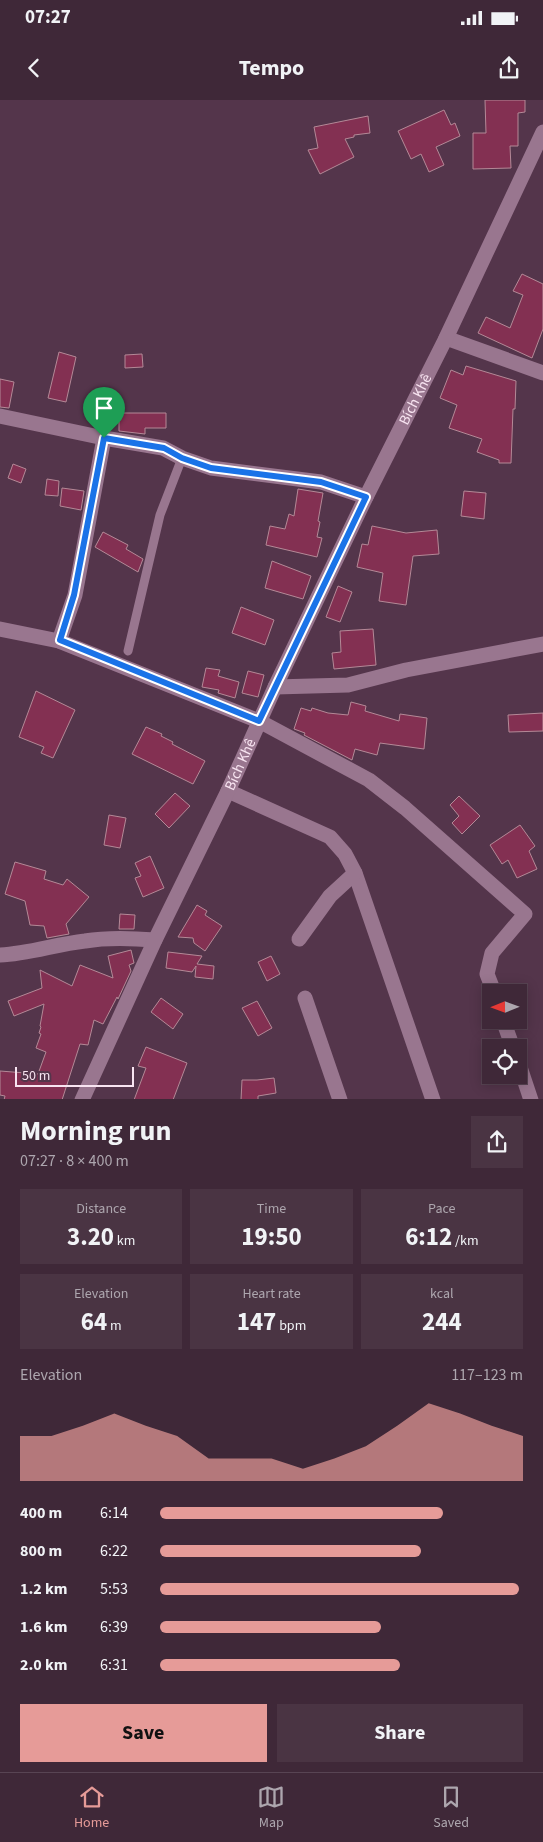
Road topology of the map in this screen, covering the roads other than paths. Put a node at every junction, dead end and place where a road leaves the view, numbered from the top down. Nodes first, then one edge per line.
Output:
1 (543, 132) edge
2 (446, 338) junction
3 (543, 373) edge
4 (0, 416) edge
5 (104, 438) junction
6 (182, 458) junction
7 (366, 497) junction
8 (0, 629) edge
9 (60, 640) junction
10 (543, 644) edge
11 (128, 651) dead end
12 (275, 688) junction
13 (259, 721) junction
14 (228, 791) junction
15 (355, 874) junction
16 (299, 939) dead end
17 (155, 940) junction
18 (0, 955) edge
19 (491, 984) edge
20 (305, 998) dead end
21 (526, 1084) edge
22 (82, 1099) edge
23 (340, 1099) edge
24 (433, 1099) edge
25 (531, 1099) edge

1 - 2 street, Bích Khê
2 - 3 street
2 - 7 street, Bích Khê
4 - 5 street
5 - 6 street
5 - 9 street
6 - 7 street
6 - 11 lane
7 - 12 street, Bích Khê
8 - 9 street
9 - 13 street
10 - 12 street
12 - 13 street, Bích Khê
13 - 14 street, Bích Khê
13 - 19 street
14 - 15 street
14 - 17 street, Bích Khê
15 - 16 street
15 - 24 street
17 - 18 street
17 - 22 street, Bích Khê
20 - 23 street
21 - 25 street

